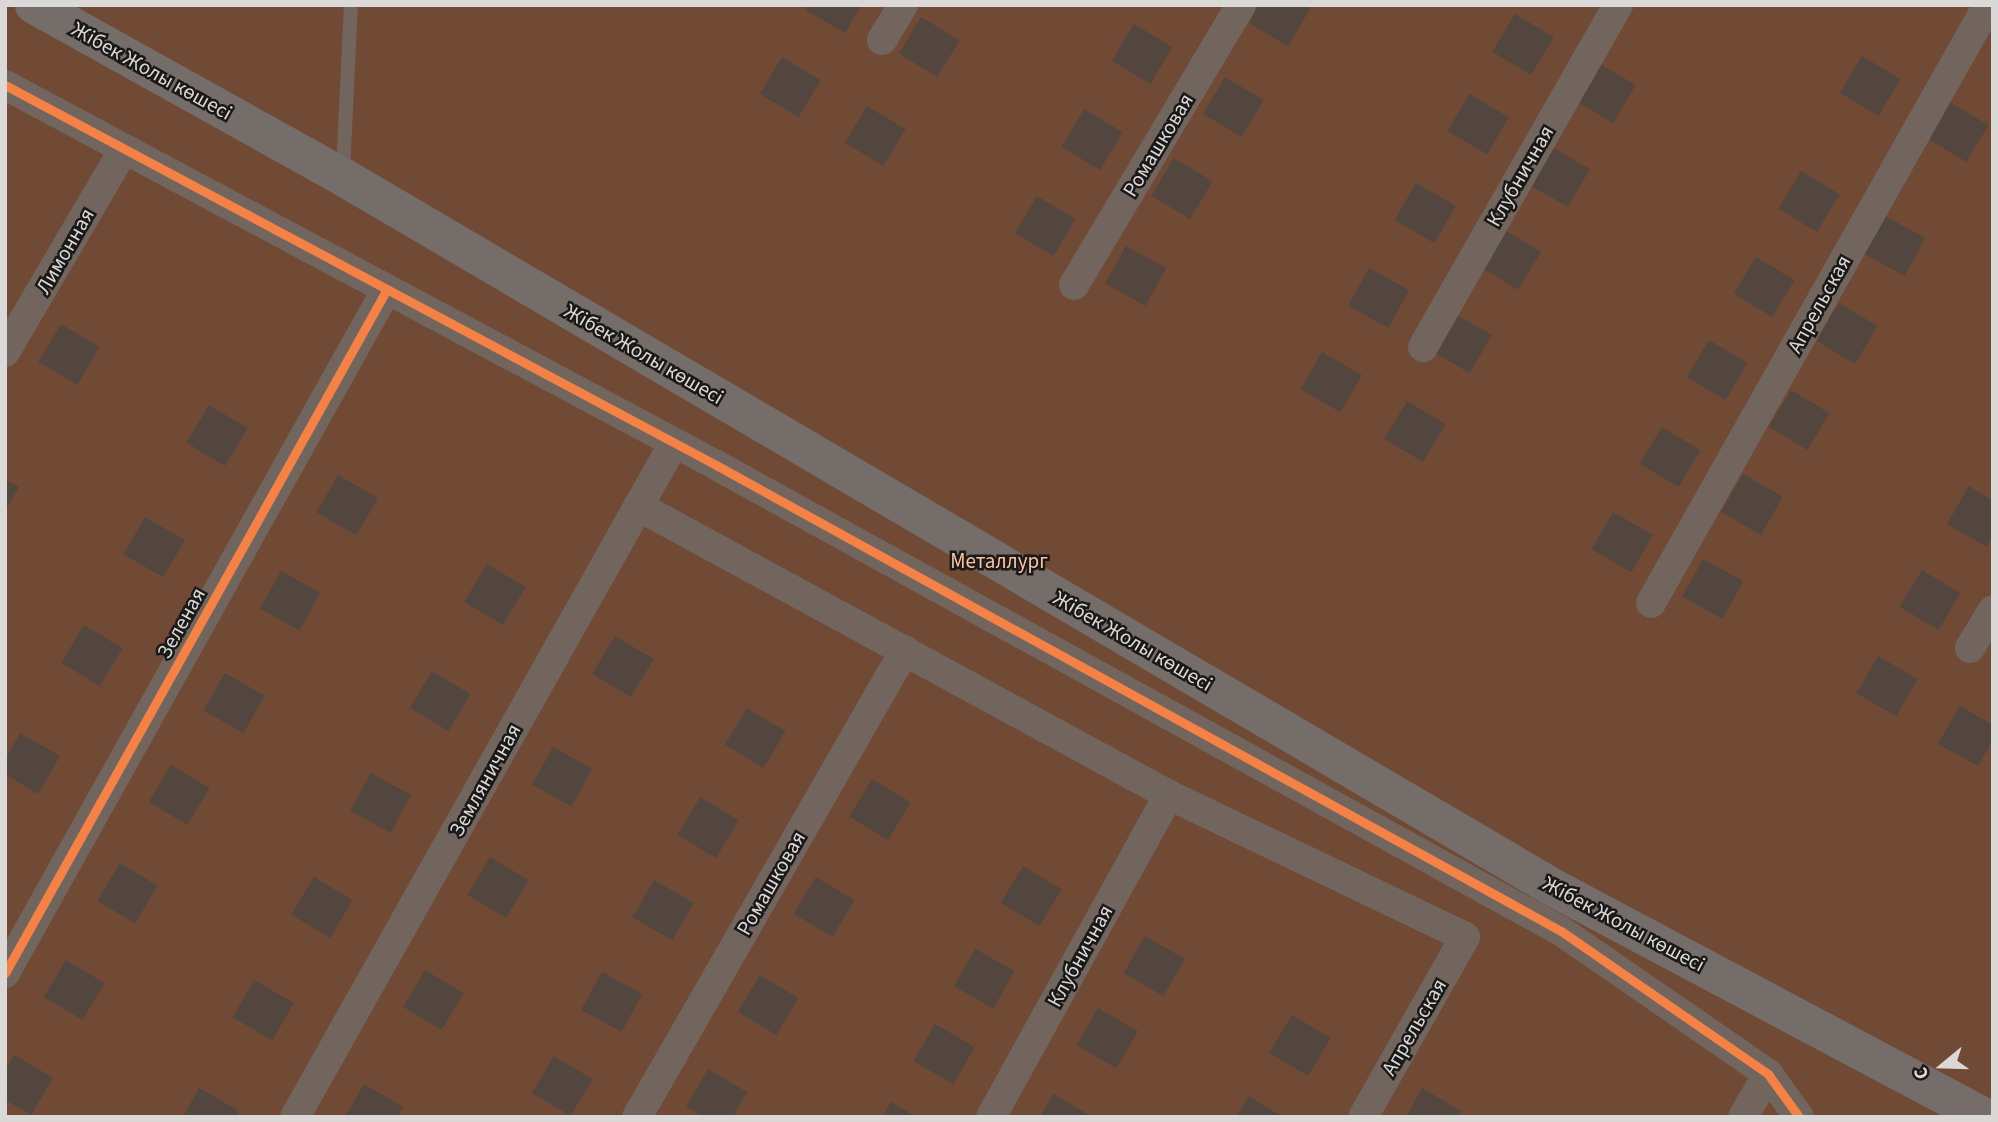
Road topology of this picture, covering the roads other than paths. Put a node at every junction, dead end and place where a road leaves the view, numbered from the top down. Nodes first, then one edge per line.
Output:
1 (34, 5) edge
2 (351, 5) edge
3 (902, 5) edge
4 (1241, 5) edge
5 (1618, 5) edge
6 (1988, 5) edge
7 (882, 40) dead end
8 (5, 86) edge
9 (124, 149) junction
10 (343, 177) junction
11 (1074, 285) dead end
12 (387, 289) junction
13 (1423, 347) dead end
14 (5, 352) edge
15 (674, 443) junction
16 (638, 506) junction
17 (1651, 603) dead end
18 (1993, 610) edge
19 (1970, 648) dead end
20 (905, 650) junction
21 (1169, 795) junction
22 (5, 973) edge
23 (1768, 1074) junction
24 (295, 1117) edge
25 (638, 1117) edge
26 (991, 1117) edge
27 (1363, 1117) edge
28 (1743, 1117) edge
29 (1799, 1117) edge
30 (1985, 1117) edge

1 - 10 highway, Жібек Жолы көшесі
2 - 10 lane
3 - 7 street
4 - 11 street, Ромашковая
5 - 13 street, Клубничная
6 - 17 street, Апрельская
8 - 9 street
9 - 12 street
9 - 14 street, Лимонная
10 - 30 highway, Жібек Жолы көшесі
12 - 15 street
12 - 22 street, Зеленая
15 - 16 street, Земляничная
15 - 23 street
16 - 20 street
16 - 24 street, Земляничная
18 - 19 street
20 - 21 street
20 - 25 street, Ромашковая
21 - 26 street, Клубничная
21 - 27 street, Апрельская
23 - 28 street
23 - 29 street

